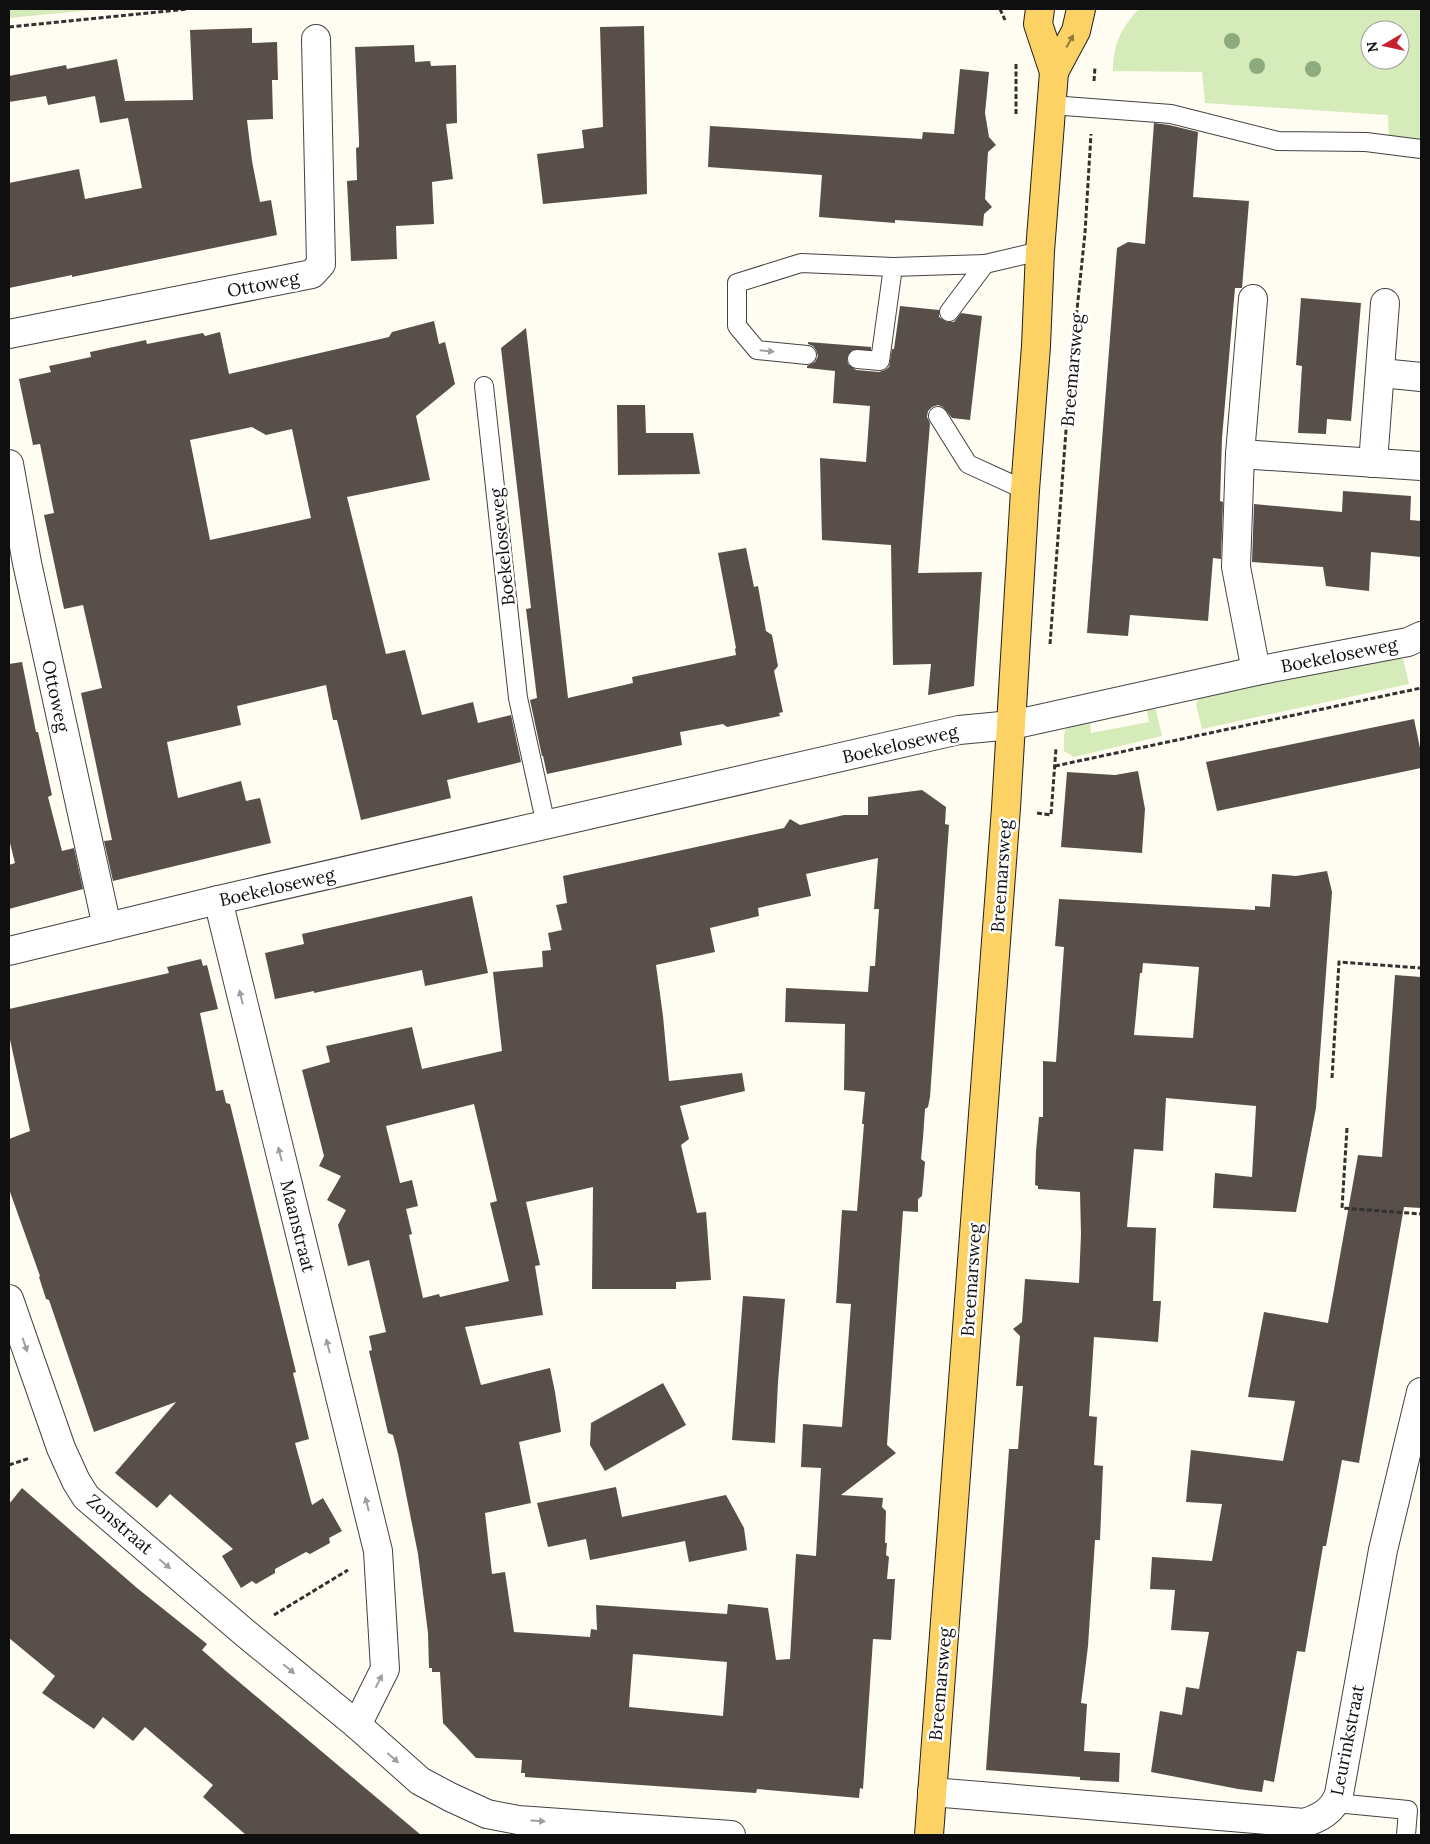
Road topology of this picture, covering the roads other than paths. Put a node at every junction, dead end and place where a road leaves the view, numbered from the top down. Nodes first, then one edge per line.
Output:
1 (1040, 9) edge
2 (1081, 9) edge
3 (316, 39) dead end
4 (1054, 72) junction
5 (1051, 106) junction
6 (1421, 149) edge
7 (1040, 251) junction
8 (985, 264) junction
9 (893, 267) junction
10 (1253, 299) dead end
11 (1385, 303) dead end
12 (949, 312) dead end
13 (9, 334) edge
14 (807, 354) dead end
15 (857, 359) dead end
16 (1381, 373) junction
17 (1421, 377) edge
18 (484, 386) dead end
19 (938, 416) dead end
20 (1240, 454) junction
21 (9, 464) edge
22 (1373, 464) junction
23 (1421, 466) edge
24 (1025, 490) junction
25 (18, 566) edge
26 (1421, 636) edge
27 (1256, 671) junction
28 (1012, 724) junction
29 (546, 825) junction
30 (218, 900) junction
31 (107, 927) junction
32 (9, 951) edge
33 (9, 1299) edge
34 (1421, 1392) edge
35 (357, 1725) junction
36 (932, 1792) junction
37 (1336, 1803) junction
38 (731, 1835) edge
39 (929, 1835) edge
40 (1406, 1835) edge

1 - 4 main road, Breemarsweg
4 -> 2 main road, Breemarsweg
3 - 13 street, Ottoweg
4 - 5 main road, Breemarsweg
5 - 6 lane
5 - 7 main road, Breemarsweg
7 - 8 lane
7 - 24 main road, Breemarsweg
8 - 9 lane
8 - 12 lane
9 -> 14 lane
9 - 15 lane
10 - 20 street, Boekeloseweg
11 - 16 street
16 - 17 street
16 - 22 street
18 - 29 lane, Boekeloseweg
19 - 24 lane
20 - 22 street
20 - 27 street, Boekeloseweg
21 - 25 street, Ottoweg
22 - 23 street
24 - 28 main road, Breemarsweg
25 - 31 street, Ottoweg
26 - 27 street, Boekeloseweg
27 - 28 street, Boekeloseweg
28 - 29 street, Boekeloseweg
28 - 36 main road, Breemarsweg
29 - 30 street, Boekeloseweg
30 - 31 street, Boekeloseweg
35 -> 30 street, Maanstraat
31 - 32 street, Boekeloseweg
33 -> 35 street, Zonstraat
34 - 37 street, Leurinkstraat
35 -> 38 street, Zonstraat
36 - 37 street, Leurinkstraat
36 - 39 main road, Breemarsweg
37 - 40 lane

